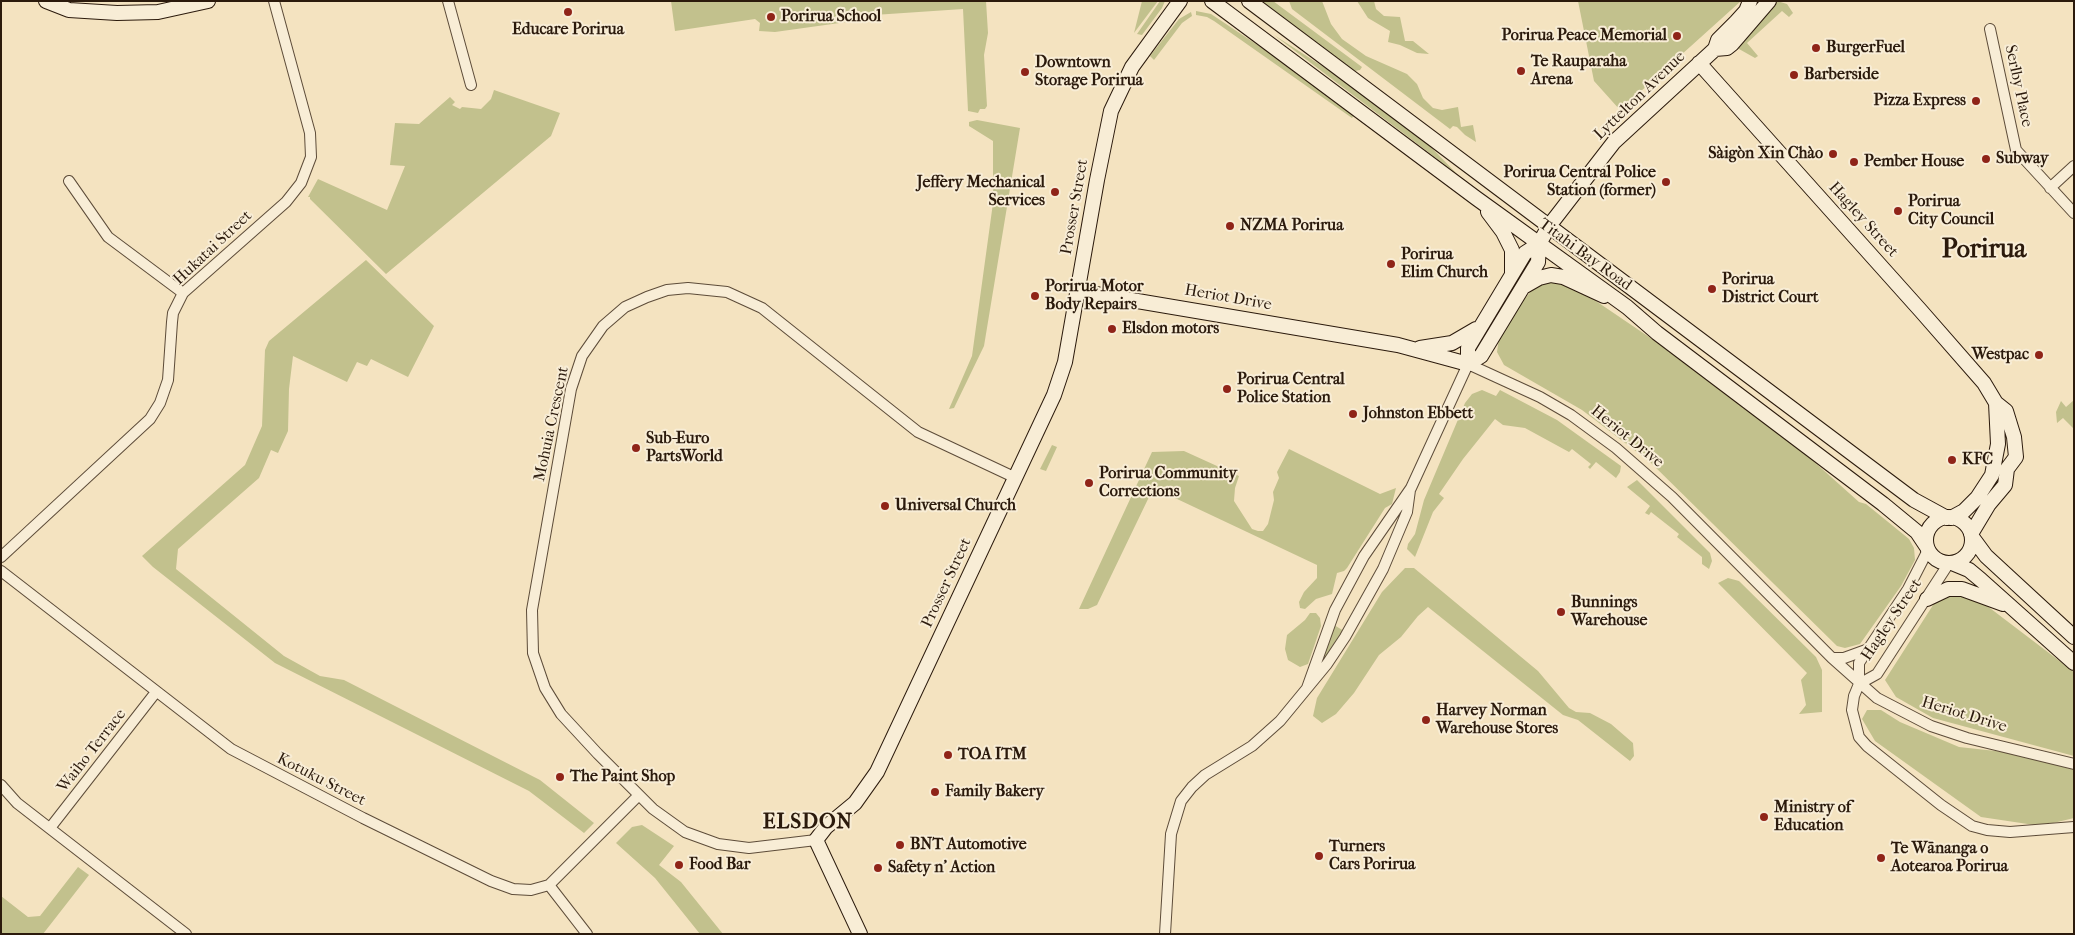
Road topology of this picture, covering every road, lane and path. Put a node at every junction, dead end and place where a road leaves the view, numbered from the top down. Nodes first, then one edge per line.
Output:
1 (46, 1) edge
2 (208, 1) edge
3 (274, 1) edge
4 (448, 1) edge
5 (1180, 1) edge
6 (1212, 1) edge
7 (1249, 1) edge
8 (1750, 1) edge
9 (1770, 1) edge
10 (1990, 29) dead end
11 (1715, 49) junction
12 (1699, 63) junction
13 (470, 85) dead end
14 (2074, 166) edge
15 (69, 181) dead end
16 (2050, 188) junction
17 (1476, 198) junction
18 (2074, 213) edge
19 (1550, 226) junction
20 (1539, 244) junction
21 (1511, 276) junction
22 (1522, 288) junction
23 (1078, 291) junction
24 (183, 293) junction
25 (1627, 307) junction
26 (1482, 323) junction
27 (1414, 349) junction
28 (1468, 364) junction
29 (1996, 403) junction
30 (2001, 467) junction
31 (1016, 478) junction
32 (1411, 488) junction
33 (1949, 518) junction
34 (1971, 535) junction
35 (1928, 549) junction
36 (1, 557) edge
37 (1950, 563) junction
38 (1, 571) edge
39 (1927, 599) junction
40 (2009, 606) junction
41 (2074, 637) edge
42 (1866, 650) junction
43 (1832, 658) junction
44 (2074, 662) edge
45 (1859, 684) junction
46 (1307, 688) junction
47 (156, 692) junction
48 (2074, 764) edge
49 (1, 785) edge
50 (640, 795) junction
51 (2074, 827) edge
52 (50, 828) junction
53 (816, 840) junction
54 (549, 885) junction
55 (186, 934) edge
56 (587, 934) edge
57 (860, 934) edge
58 (1165, 934) edge

1 - 2 main road
3 - 24 street, Hukatai Street
4 - 13 street
5 - 23 main road, Prosser Street
6 - 17 main road, Titahi Bay Road
7 - 19 main road, Titahi Bay Road
8 - 11 main road, Lyttelton Avenue
9 - 11 main road, Lyttelton Avenue
10 - 16 street, Serlby Place
11 - 12 main road, Lyttelton Avenue
12 - 19 main road, Lyttelton Avenue
12 - 29 main road, Hagley Street
14 - 16 street
15 - 24 street
16 - 18 street
17 - 20 main road, Titahi Bay Road
17 - 21 main road
19 - 20 main road, Lyttelton Avenue
19 - 33 main road, Titahi Bay Road
20 - 21 main road, Lyttelton Avenue
20 - 22 main road, Lyttelton Avenue
20 - 25 main road, Titahi Bay Road
21 - 26 main road, Lyttelton Avenue
22 - 25 main road
22 - 28 main road, Lyttelton Avenue
23 - 27 main road, Heriot Drive
23 - 31 main road, Prosser Street
24 - 36 street, Hukatai Street
25 - 35 main road, Titahi Bay Road
26 - 27 main road
26 - 28 main road, Lyttelton Avenue
27 - 28 main road, Heriot Drive
28 - 32 street
28 - 43 street, Heriot Drive
29 - 30 main road, Hagley Street
29 - 30 main road, Hagley Street
30 - 33 main road, Hagley Street
30 - 34 main road, Hagley Street
31 - 50 street, Mohuia Crescent
31 - 53 main road, Prosser Street
32 - 46 street
32 - 46 street
33 - 34 main road
33 - 35 main road
34 - 37 main road
34 - 41 main road
35 - 37 main road
35 - 42 street, Hagley Street
37 - 39 street, Hagley Street
37 - 40 main road
38 - 47 street, Kotuku Street
39 - 40 main road
39 - 45 street, Hagley Street
40 - 44 main road
42 - 43 street, Hagley Street
42 - 45 street, Hagley Street
43 - 45 street, Heriot Drive
45 - 48 street, Heriot Drive
45 - 51 street
46 - 58 street
47 - 52 street, Waiho Terrace
47 - 54 street, Kotuku Street
49 - 52 street
50 - 53 street
50 - 54 street
52 - 55 street
53 - 57 main road
54 - 56 street

